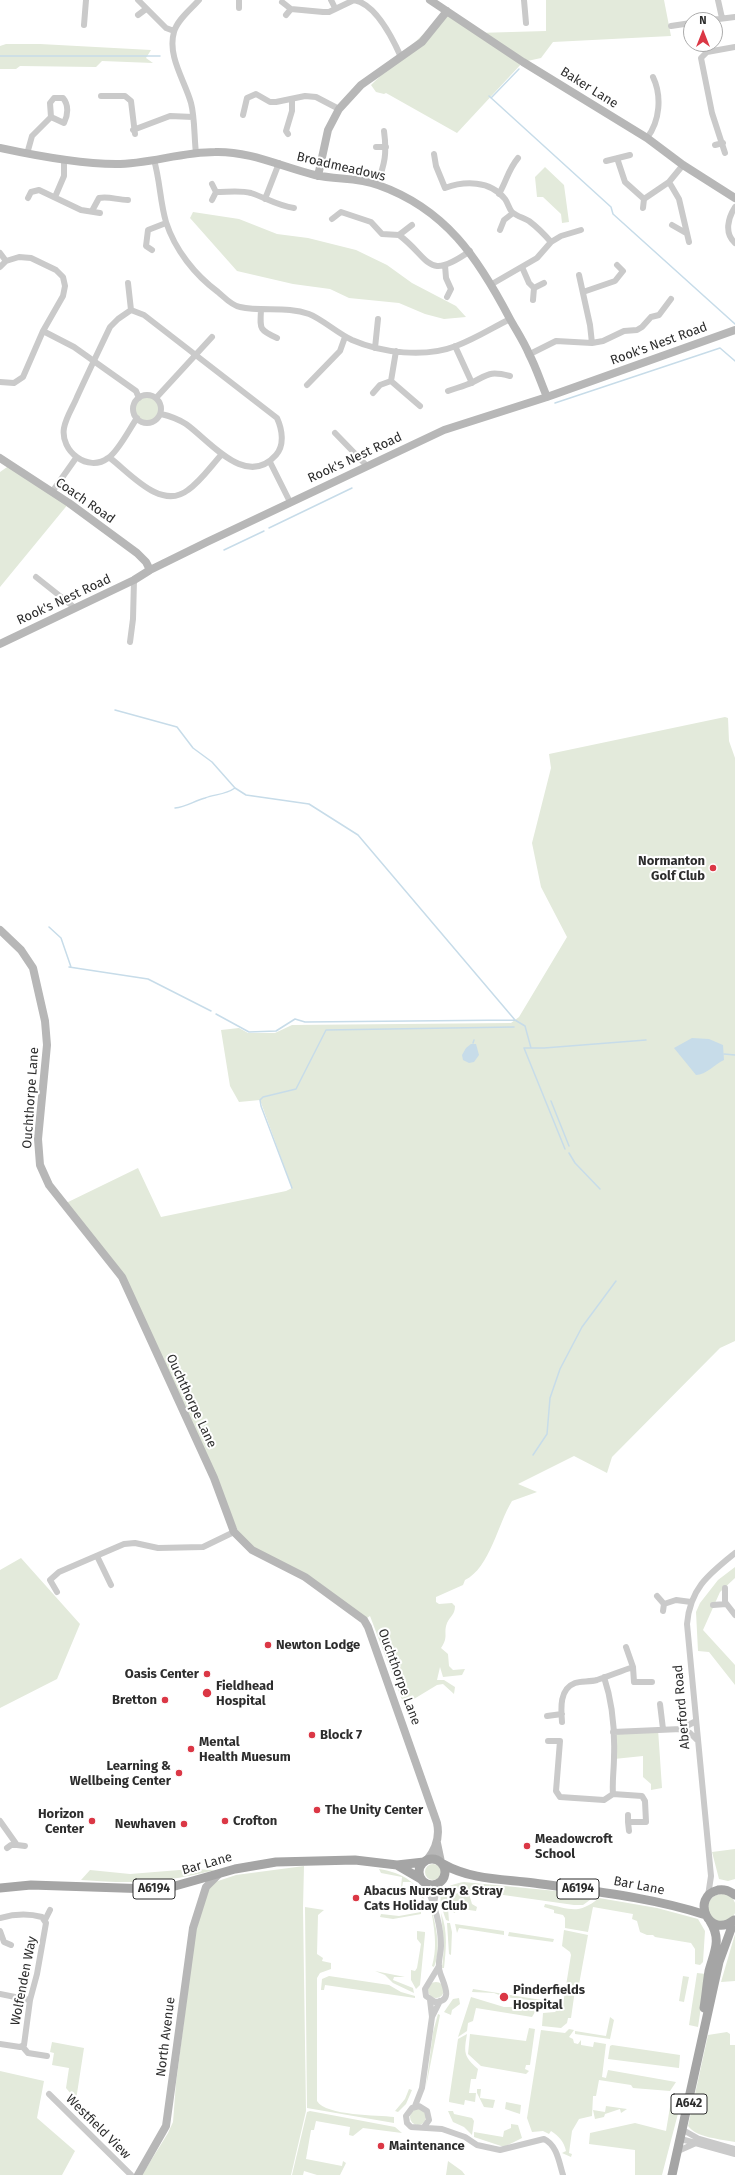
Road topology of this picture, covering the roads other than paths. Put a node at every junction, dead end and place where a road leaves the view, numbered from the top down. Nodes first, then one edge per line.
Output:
1 (86, 0) edge
2 (138, 0) edge
3 (199, 0) edge
4 (239, 0) edge
5 (331, 0) edge
6 (354, 0) edge
7 (430, 0) edge
8 (524, 0) edge
9 (718, 0) edge
10 (282, 2) dead end
11 (239, 8) dead end
12 (335, 8) junction
13 (146, 9) junction
14 (291, 9) junction
15 (447, 11) junction
16 (721, 12) edge
17 (138, 15) dead end
18 (286, 15) dead end
19 (735, 17) edge
20 (723, 18) edge
21 (526, 23) dead end
22 (683, 24) edge
23 (84, 25) dead end
24 (671, 26) dead end
25 (174, 31) junction
26 (735, 47) edge
27 (401, 57) junction
28 (653, 77) dead end
29 (102, 96) dead end
30 (292, 99) junction
31 (339, 109) junction
32 (243, 115) dead end
33 (51, 117) dead end
34 (193, 117) junction
35 (384, 131) dead end
36 (288, 134) dead end
37 (647, 138) junction
38 (723, 144) junction
39 (715, 145) dead end
40 (376, 146) dead end
41 (386, 146) junction
42 (0, 148) edge
43 (725, 152) dead end
44 (196, 153) junction
45 (27, 154) junction
46 (434, 154) dead end
47 (630, 155) dead end
48 (518, 158) dead end
49 (617, 158) junction
50 (64, 159) junction
51 (154, 160) junction
52 (606, 161) dead end
53 (279, 163) junction
54 (683, 165) junction
55 (318, 176) junction
56 (668, 182) junction
57 (212, 184) dead end
58 (377, 184) junction
59 (445, 188) junction
60 (216, 192) junction
61 (449, 194) dead end
62 (499, 194) junction
63 (55, 197) junction
64 (28, 198) dead end
65 (735, 198) edge
66 (265, 199) junction
67 (644, 199) junction
68 (128, 200) dead end
69 (212, 200) dead end
70 (735, 207) edge
71 (294, 208) dead end
72 (643, 208) dead end
73 (92, 211) junction
74 (100, 213) dead end
75 (513, 213) junction
76 (332, 219) dead end
77 (166, 223) junction
78 (412, 224) dead end
79 (571, 224) dead end
80 (672, 225) dead end
81 (500, 230) dead end
82 (581, 230) dead end
83 (570, 233) junction
84 (686, 233) junction
85 (400, 235) junction
86 (551, 242) junction
87 (690, 242) dead end
88 (735, 243) edge
89 (152, 250) dead end
90 (470, 251) junction
91 (0, 253) edge
92 (6, 261) junction
93 (617, 265) dead end
94 (445, 266) junction
95 (0, 267) edge
96 (522, 267) junction
97 (579, 275) dead end
98 (128, 282) dead end
99 (544, 283) dead end
100 (492, 284) junction
101 (534, 288) junction
102 (583, 292) junction
103 (447, 297) dead end
104 (671, 299) dead end
105 (533, 300) dead end
106 (131, 310) junction
107 (261, 310) junction
108 (378, 319) dead end
109 (510, 319) junction
110 (735, 330) edge
111 (43, 331) junction
112 (212, 337) dead end
113 (346, 337) junction
114 (277, 338) dead end
115 (589, 343) junction
116 (455, 346) junction
117 (375, 348) junction
118 (396, 351) junction
119 (196, 354) junction
120 (530, 354) junction
121 (94, 360) junction
122 (510, 376) dead end
123 (391, 381) junction
124 (0, 382) edge
125 (472, 383) junction
126 (307, 385) dead end
127 (448, 391) dead end
128 (373, 393) dead end
129 (547, 397) junction
130 (139, 398) junction
131 (156, 398) junction
132 (420, 406) dead end
133 (161, 414) junction
134 (137, 418) junction
135 (335, 433) dead end
136 (222, 454) junction
137 (0, 458) edge
138 (76, 458) junction
139 (110, 458) junction
140 (270, 462) junction
141 (367, 466) junction
142 (52, 492) junction
143 (290, 502) junction
144 (150, 570) junction
145 (36, 577) dead end
146 (134, 580) junction
147 (76, 608) junction
148 (130, 642) dead end
149 (0, 644) edge
150 (0, 930) edge
151 (234, 1532) junction
152 (735, 1553) edge
153 (97, 1556) junction
154 (112, 1585) dead end
155 (725, 1588) dead end
156 (57, 1592) dead end
157 (656, 1596) dead end
158 (690, 1602) junction
159 (664, 1604) junction
160 (726, 1604) junction
161 (713, 1605) dead end
162 (663, 1611) dead end
163 (735, 1615) edge
164 (626, 1647) dead end
165 (633, 1667) junction
166 (604, 1677) junction
167 (652, 1682) dead end
168 (660, 1704) dead end
169 (668, 1712) dead end
170 (661, 1713) junction
171 (562, 1714) junction
172 (547, 1716) dead end
173 (696, 1721) junction
174 (562, 1722) dead end
175 (662, 1729) junction
176 (681, 1729) junction
177 (613, 1732) junction
178 (697, 1740) junction
179 (548, 1741) dead end
180 (613, 1794) junction
181 (628, 1815) dead end
182 (0, 1821) edge
183 (628, 1822) junction
184 (629, 1831) dead end
185 (437, 1843) junction
186 (17, 1845) junction
187 (25, 1846) dead end
188 (7, 1848) dead end
189 (426, 1861) junction
190 (442, 1863) junction
191 (397, 1865) junction
192 (219, 1874) junction
193 (468, 1875) junction
194 (711, 1876) junction
195 (195, 1881) junction
196 (423, 1881) junction
197 (441, 1882) junction
198 (0, 1888) edge
199 (721, 1890) junction
200 (202, 1895) junction
201 (735, 1895) edge
202 (707, 1898) junction
203 (434, 1905) junction
204 (687, 1909) junction
205 (50, 1910) dead end
206 (0, 1918) edge
207 (708, 1918) junction
208 (45, 1920) junction
209 (734, 1920) edge
210 (0, 1931) edge
211 (11, 1945) dead end
212 (439, 1966) junction
213 (430, 1981) junction
214 (443, 1982) junction
215 (0, 1994) edge
216 (30, 2000) junction
217 (430, 2000) junction
218 (440, 2001) junction
219 (432, 2017) junction
220 (703, 2032) junction
221 (0, 2044) edge
222 (22, 2046) junction
223 (47, 2056) dead end
224 (421, 2093) junction
225 (49, 2094) dead end
226 (415, 2106) junction
227 (425, 2109) junction
228 (424, 2127) junction
229 (683, 2130) junction
230 (681, 2139) junction
231 (696, 2143) junction
232 (735, 2149) edge
233 (678, 2151) junction
234 (735, 2154) edge
235 (131, 2175) edge
236 (138, 2175) edge
237 (563, 2175) edge
238 (672, 2175) edge

1 - 23 street
2 - 13 street
3 - 25 street
4 - 11 street
5 - 12 street
6 - 12 street
6 - 27 street
7 - 15 street, Baker Lane
8 - 21 street
9 - 16 street
10 - 14 street
12 - 14 street
13 - 17 street
13 - 25 street
14 - 18 street
15 - 27 street
15 - 37 street, Baker Lane
19 - 20 street
22 - 24 street
25 - 34 street
26 - 38 street
27 - 31 street
28 - 37 street
29 - 34 street
30 - 31 street
30 - 32 street
30 - 36 street
31 - 55 street
33 - 45 street
34 - 44 street
35 - 41 street
37 - 54 street, Baker Lane
38 - 39 street
38 - 43 street
40 - 41 street
41 - 58 street
42 - 45 street, Broadmeadows
44 - 51 street, Broadmeadows
44 - 53 street, Broadmeadows
45 - 50 street, Broadmeadows
46 - 59 street
47 - 49 street
48 - 62 street
49 - 52 street
49 - 67 street
50 - 51 street, Broadmeadows
50 - 63 street
51 - 77 street
53 - 55 street, Broadmeadows
53 - 66 street
54 - 56 street
54 - 65 street, Baker Lane
55 - 58 street, Broadmeadows
56 - 67 street
56 - 84 street
57 - 60 street
58 - 90 street, Broadmeadows
59 - 61 street
59 - 62 street
60 - 66 street
60 - 69 street
62 - 75 street
63 - 64 street
63 - 73 street
66 - 71 street
67 - 72 street
68 - 73 street
70 - 88 street
73 - 74 street
75 - 81 street
75 - 86 street
76 - 85 street
77 - 89 street
77 - 107 street
78 - 85 street
79 - 83 street
80 - 84 street
82 - 83 street
83 - 86 street
84 - 87 street
85 - 94 street
86 - 96 street
90 - 94 street
90 - 100 street, Broadmeadows
91 - 92 street
92 - 95 street
92 - 111 street
93 - 102 street
94 - 103 street
96 - 100 street
96 - 101 street
97 - 102 street
98 - 106 street
99 - 101 street
100 - 109 street, Broadmeadows
101 - 105 street
102 - 115 street
104 - 115 street
106 - 119 street
106 - 121 street
107 - 113 street
107 - 114 street
108 - 117 street
109 - 116 street
109 - 120 street, Broadmeadows
110 - 129 street, Rook's Nest Road
111 - 121 street
111 - 124 street
112 - 119 street
113 - 117 street
113 - 126 street
115 - 120 street
116 - 118 street
116 - 125 street
117 - 118 street
118 - 123 street
119 - 131 street
119 - 140 street
120 - 129 street, Broadmeadows
121 - 130 street
121 - 138 street
122 - 125 street
123 - 128 street
123 - 132 street
125 - 127 street
129 - 141 street, Rook's Nest Road
130 - 131 street
130 - 134 street
131 - 133 street
133 - 134 street
133 - 136 street
134 - 139 street
135 - 141 street
136 - 139 street
136 - 140 street
137 - 142 street, Coach Road
138 - 139 street
138 - 142 street
140 - 143 street
141 - 143 street, Rook's Nest Road
142 - 144 street, Coach Road
143 - 144 street, Rook's Nest Road
144 - 146 street, Rook's Nest Road
145 - 147 street
146 - 147 street, Rook's Nest Road
146 - 148 street
147 - 149 street, Rook's Nest Road
150 - 151 street, Ouchthorpe Lane
151 - 153 street
151 - 185 street, Ouchthorpe Lane
152 - 158 street, Aberford Road
153 - 154 street
153 - 156 street
155 - 160 street
157 - 159 street
158 - 159 street
158 - 173 street, Aberford Road
159 - 162 street
160 - 161 street
160 - 163 street
164 - 165 street
165 - 166 street
165 - 167 street
166 - 171 street
166 - 177 street
168 - 170 street
169 - 170 street
170 - 175 street
171 - 172 street
171 - 174 street
173 - 176 street
173 - 178 street, Aberford Road
175 - 176 street
175 - 177 street
176 - 178 street
177 - 180 street
178 - 194 street, Aberford Road
179 - 180 street
180 - 183 street
181 - 183 street
182 - 186 street
183 - 184 street
185 - 189 street
185 - 190 street, Ouchthorpe Lane
186 - 187 street
186 - 188 street
189 - 190 main road, A6194
189 - 191 main road, Bar Lane / A6194
189 - 196 main road
190 - 193 main road, Bar Lane / A6194
190 - 197 main road
191 - 192 main road, Bar Lane / A6194
191 - 196 main road, Bar Lane / A6194
192 - 195 main road, Bar Lane / A6194
192 - 200 street, North Avenue
193 - 197 main road, Bar Lane / A6194
193 - 204 main road, Bar Lane / A6194
194 - 199 street, Aberford Road
194 - 202 street, Aberford Road
195 - 198 main road, Bar Lane / A6194
195 - 200 street
196 - 197 main road, A6194
196 - 203 street
197 - 203 street
199 - 201 main road
199 - 202 main road
200 - 236 street, North Avenue
202 - 204 main road
202 - 207 main road
203 - 212 street
204 - 207 main road, Bar Lane / A6194
205 - 208 street, Wolfenden Way
206 - 208 street, Wolfenden Way
207 - 209 main road, A6194
207 - 220 main road, A642
208 - 216 street, Wolfenden Way
209 - 220 main road, A642
210 - 211 street
212 - 213 street
212 - 214 street
213 - 214 street
213 - 217 street
214 - 218 street
215 - 216 street
216 - 222 street, Wolfenden Way
217 - 218 street
217 - 219 street
218 - 219 street
219 - 224 street
220 - 229 main road, A642
221 - 222 street
222 - 223 street
224 - 226 street
224 - 227 street
225 - 235 street, Westfield View
226 - 227 street
226 - 228 street
227 - 228 street
228 - 237 street
229 - 230 main road, A642
229 - 232 street
230 - 231 street
230 - 233 main road, A642
231 - 233 street
231 - 234 street
233 - 238 main road, A642

